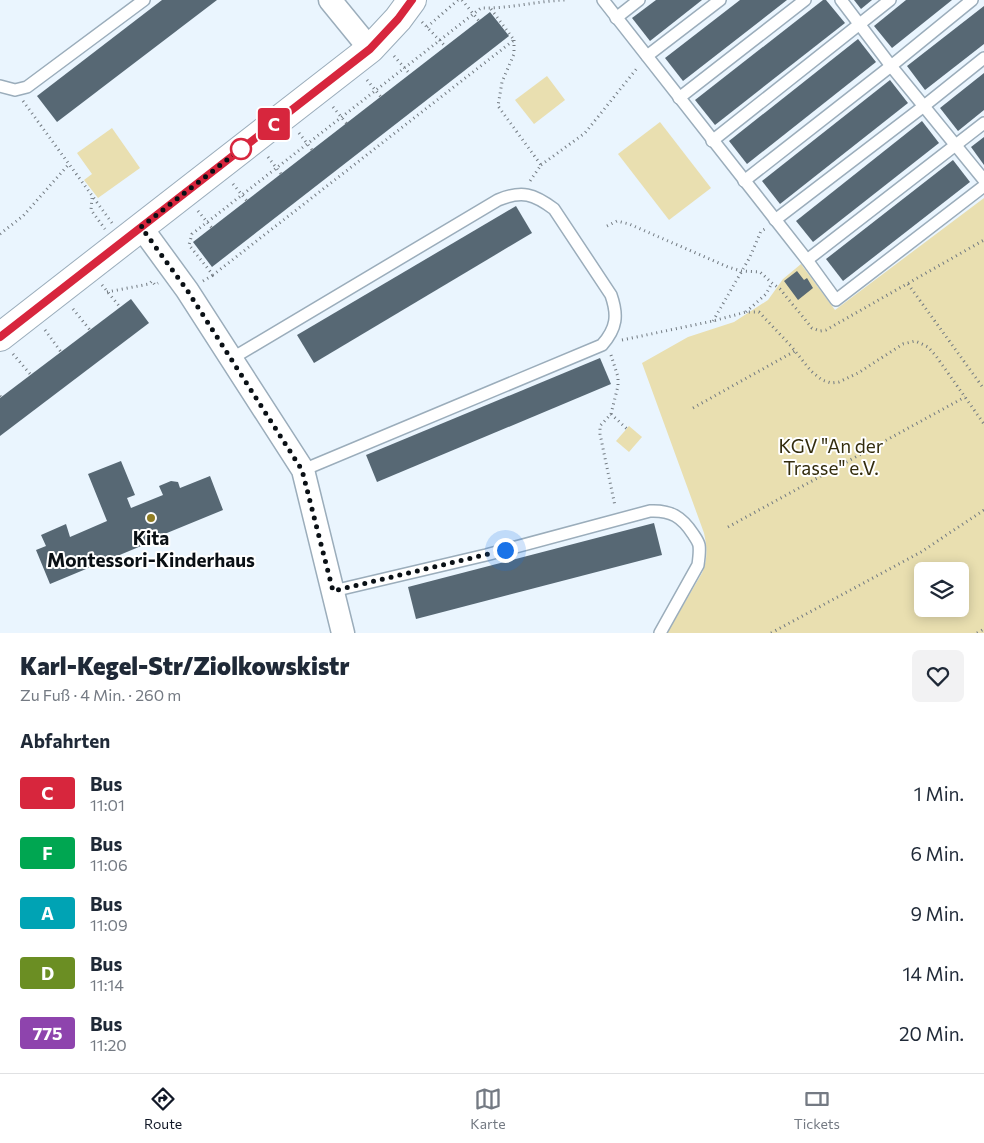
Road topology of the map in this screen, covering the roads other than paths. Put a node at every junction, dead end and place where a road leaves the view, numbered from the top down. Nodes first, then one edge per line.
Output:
1 (144, 0) edge
2 (330, 0) edge
3 (412, 0) edge
4 (603, 0) edge
5 (639, 0) edge
6 (720, 0) edge
7 (805, 0) edge
8 (841, 0) edge
9 (890, 0) edge
10 (972, 0) edge
11 (616, 18) junction
12 (859, 25) junction
13 (381, 52) junction
14 (647, 56) junction
15 (984, 58) edge
16 (891, 66) junction
17 (0, 86) edge
18 (679, 98) junction
19 (924, 106) junction
20 (984, 123) edge
21 (712, 141) junction
22 (955, 146) junction
23 (984, 180) edge
24 (744, 181) junction
25 (984, 186) edge
26 (775, 220) junction
27 (141, 227) junction
28 (807, 260) junction
29 (5, 344) edge
30 (231, 359) junction
31 (302, 470) junction
32 (333, 591) junction
33 (343, 633) edge
34 (660, 633) edge

1 - 17 lane
2 - 13 street
3 - 13 street
4 - 11 lane
5 - 11 lane
6 - 14 lane
7 - 18 lane
8 - 12 lane
9 - 12 lane
10 - 16 lane
11 - 14 lane
12 - 16 lane
12 - 21 lane
13 - 27 street
14 - 18 lane
15 - 19 lane
16 - 19 lane
16 - 24 lane
18 - 21 lane
19 - 22 lane
19 - 26 lane
20 - 22 lane
21 - 24 lane
22 - 23 lane
22 - 28 lane
24 - 26 lane
25 - 28 lane
26 - 28 lane
27 - 29 street
27 - 30 street
30 - 31 street
30 - 31 lane
31 - 32 street
32 - 33 street
32 - 34 lane

